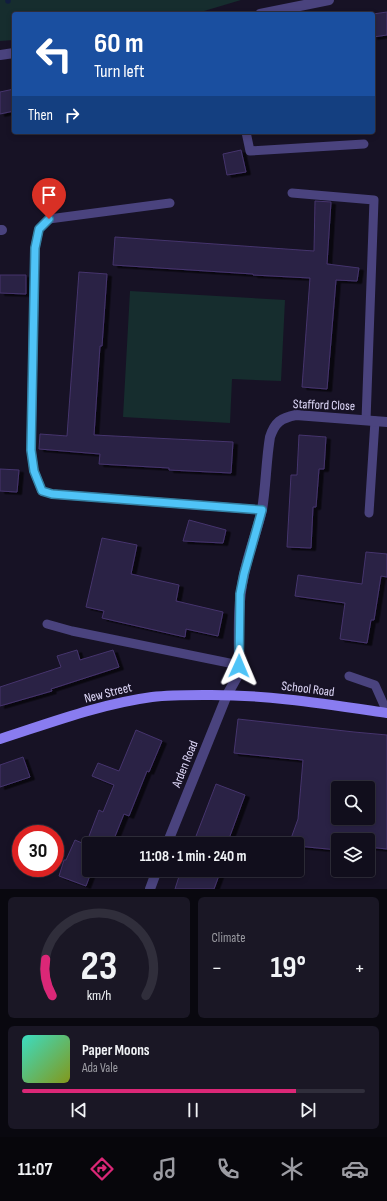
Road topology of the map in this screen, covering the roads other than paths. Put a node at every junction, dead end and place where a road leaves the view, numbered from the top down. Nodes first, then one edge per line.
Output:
1 (329, 0) edge
2 (270, 12) edge
3 (12, 53) edge
4 (0, 55) edge
5 (246, 134) edge
6 (364, 144) dead end
7 (292, 193) dead end
8 (170, 203) dead end
9 (371, 420) junction
10 (387, 422) edge
11 (262, 510) junction
12 (369, 513) dead end
13 (47, 624) dead end
14 (239, 666) junction
15 (349, 676) dead end
16 (226, 694) junction
17 (387, 712) edge
18 (0, 739) edge
19 (171, 837) edge
20 (154, 877) edge
21 (150, 889) edge

1 - 2 street
3 - 4 street
5 - 6 lane
7 - 9 lane
8 - 11 lane
9 - 10 street, Stafford Close
9 - 11 street, Stafford Close
9 - 12 lane
11 - 14 street, Stafford Close
13 - 14 lane
14 - 16 street, Stafford Close
15 - 17 lane
16 - 17 main road, School Road
16 - 18 main road, New Street
16 - 19 street, Arden Road
20 - 21 street

